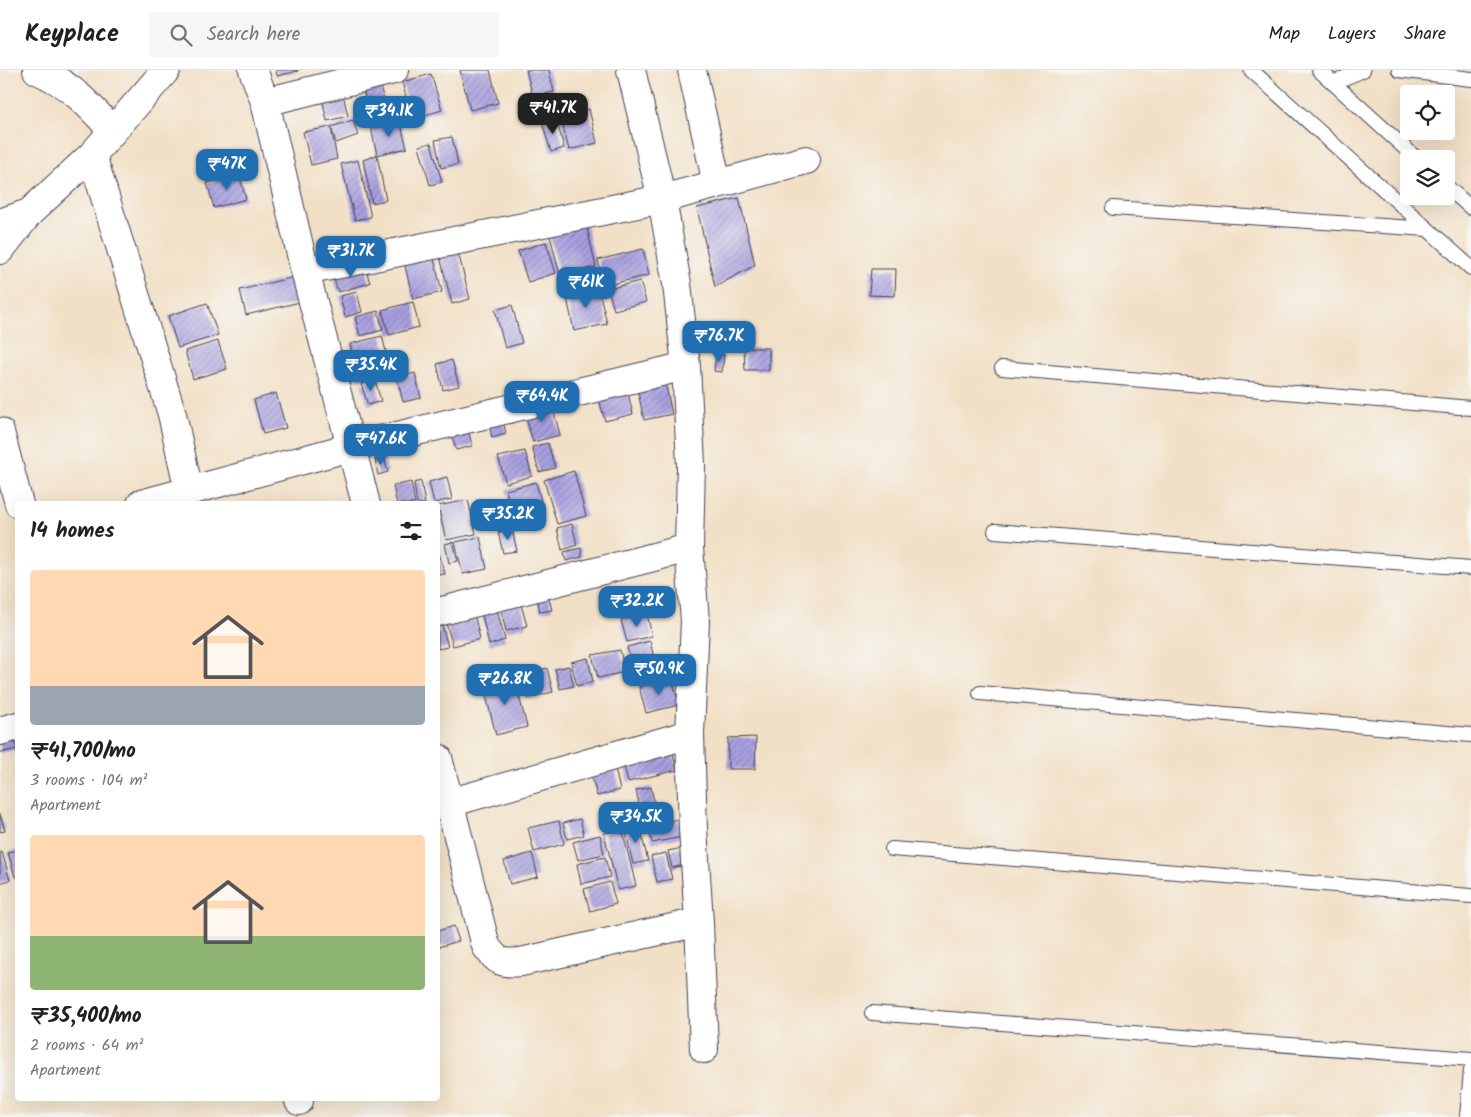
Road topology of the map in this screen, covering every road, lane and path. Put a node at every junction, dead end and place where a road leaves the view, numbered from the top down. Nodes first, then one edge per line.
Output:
1 (37, 70) edge
2 (166, 70) edge
3 (253, 70) edge
4 (394, 70) edge
5 (631, 70) edge
6 (692, 70) edge
7 (1251, 70) edge
8 (1319, 70) edge
9 (1363, 70) edge
10 (1399, 70) edge
11 (1471, 80) edge
12 (1333, 83) junction
13 (265, 102) junction
14 (113, 131) junction
15 (1407, 150) edge
16 (92, 155) junction
17 (806, 160) dead end
18 (717, 184) junction
19 (1455, 194) edge
20 (662, 199) junction
21 (1112, 208) dead end
22 (1471, 208) edge
23 (29, 213) junction
24 (0, 223) edge
25 (1428, 229) junction
26 (0, 250) edge
27 (1471, 268) edge
28 (306, 271) junction
29 (686, 366) junction
30 (1002, 368) dead end
31 (1471, 408) edge
32 (0, 432) edge
33 (351, 447) junction
34 (189, 490) junction
35 (18, 501) edge
36 (150, 501) edge
37 (365, 501) edge
38 (995, 532) dead end
39 (690, 548) junction
40 (1471, 568) edge
41 (440, 611) edge
42 (980, 693) dead end
43 (15, 727) edge
44 (0, 732) edge
45 (690, 734) junction
46 (1471, 735) edge
47 (440, 766) edge
48 (449, 803) junction
49 (892, 849) dead end
50 (1471, 896) edge
51 (700, 922) junction
52 (872, 1013) dead end
53 (704, 1049) dead end
54 (1471, 1059) edge
55 (1471, 1070) edge
56 (1467, 1117) edge

1 - 14 street
2 - 14 street
3 - 13 street
4 - 13 street
5 - 20 street
6 - 18 street
7 - 25 lane
8 - 12 lane
9 - 12 lane
10 - 11 lane
12 - 15 lane
13 - 28 street
14 - 16 street
16 - 23 street
16 - 34 street
17 - 18 street
18 - 20 street
19 - 22 lane
20 - 28 street
20 - 29 street
21 - 25 lane
23 - 24 street
23 - 26 street
25 - 27 lane
28 - 33 street
29 - 33 street
29 - 39 street
30 - 31 lane
32 - 35 street
33 - 34 street
33 - 37 street
34 - 36 street
38 - 40 lane
39 - 41 street
39 - 45 street
42 - 46 lane
43 - 44 street
45 - 48 street
45 - 51 street
47 - 48 street
48 - 51 street
49 - 50 lane
51 - 53 street
52 - 54 lane
55 - 56 lane

